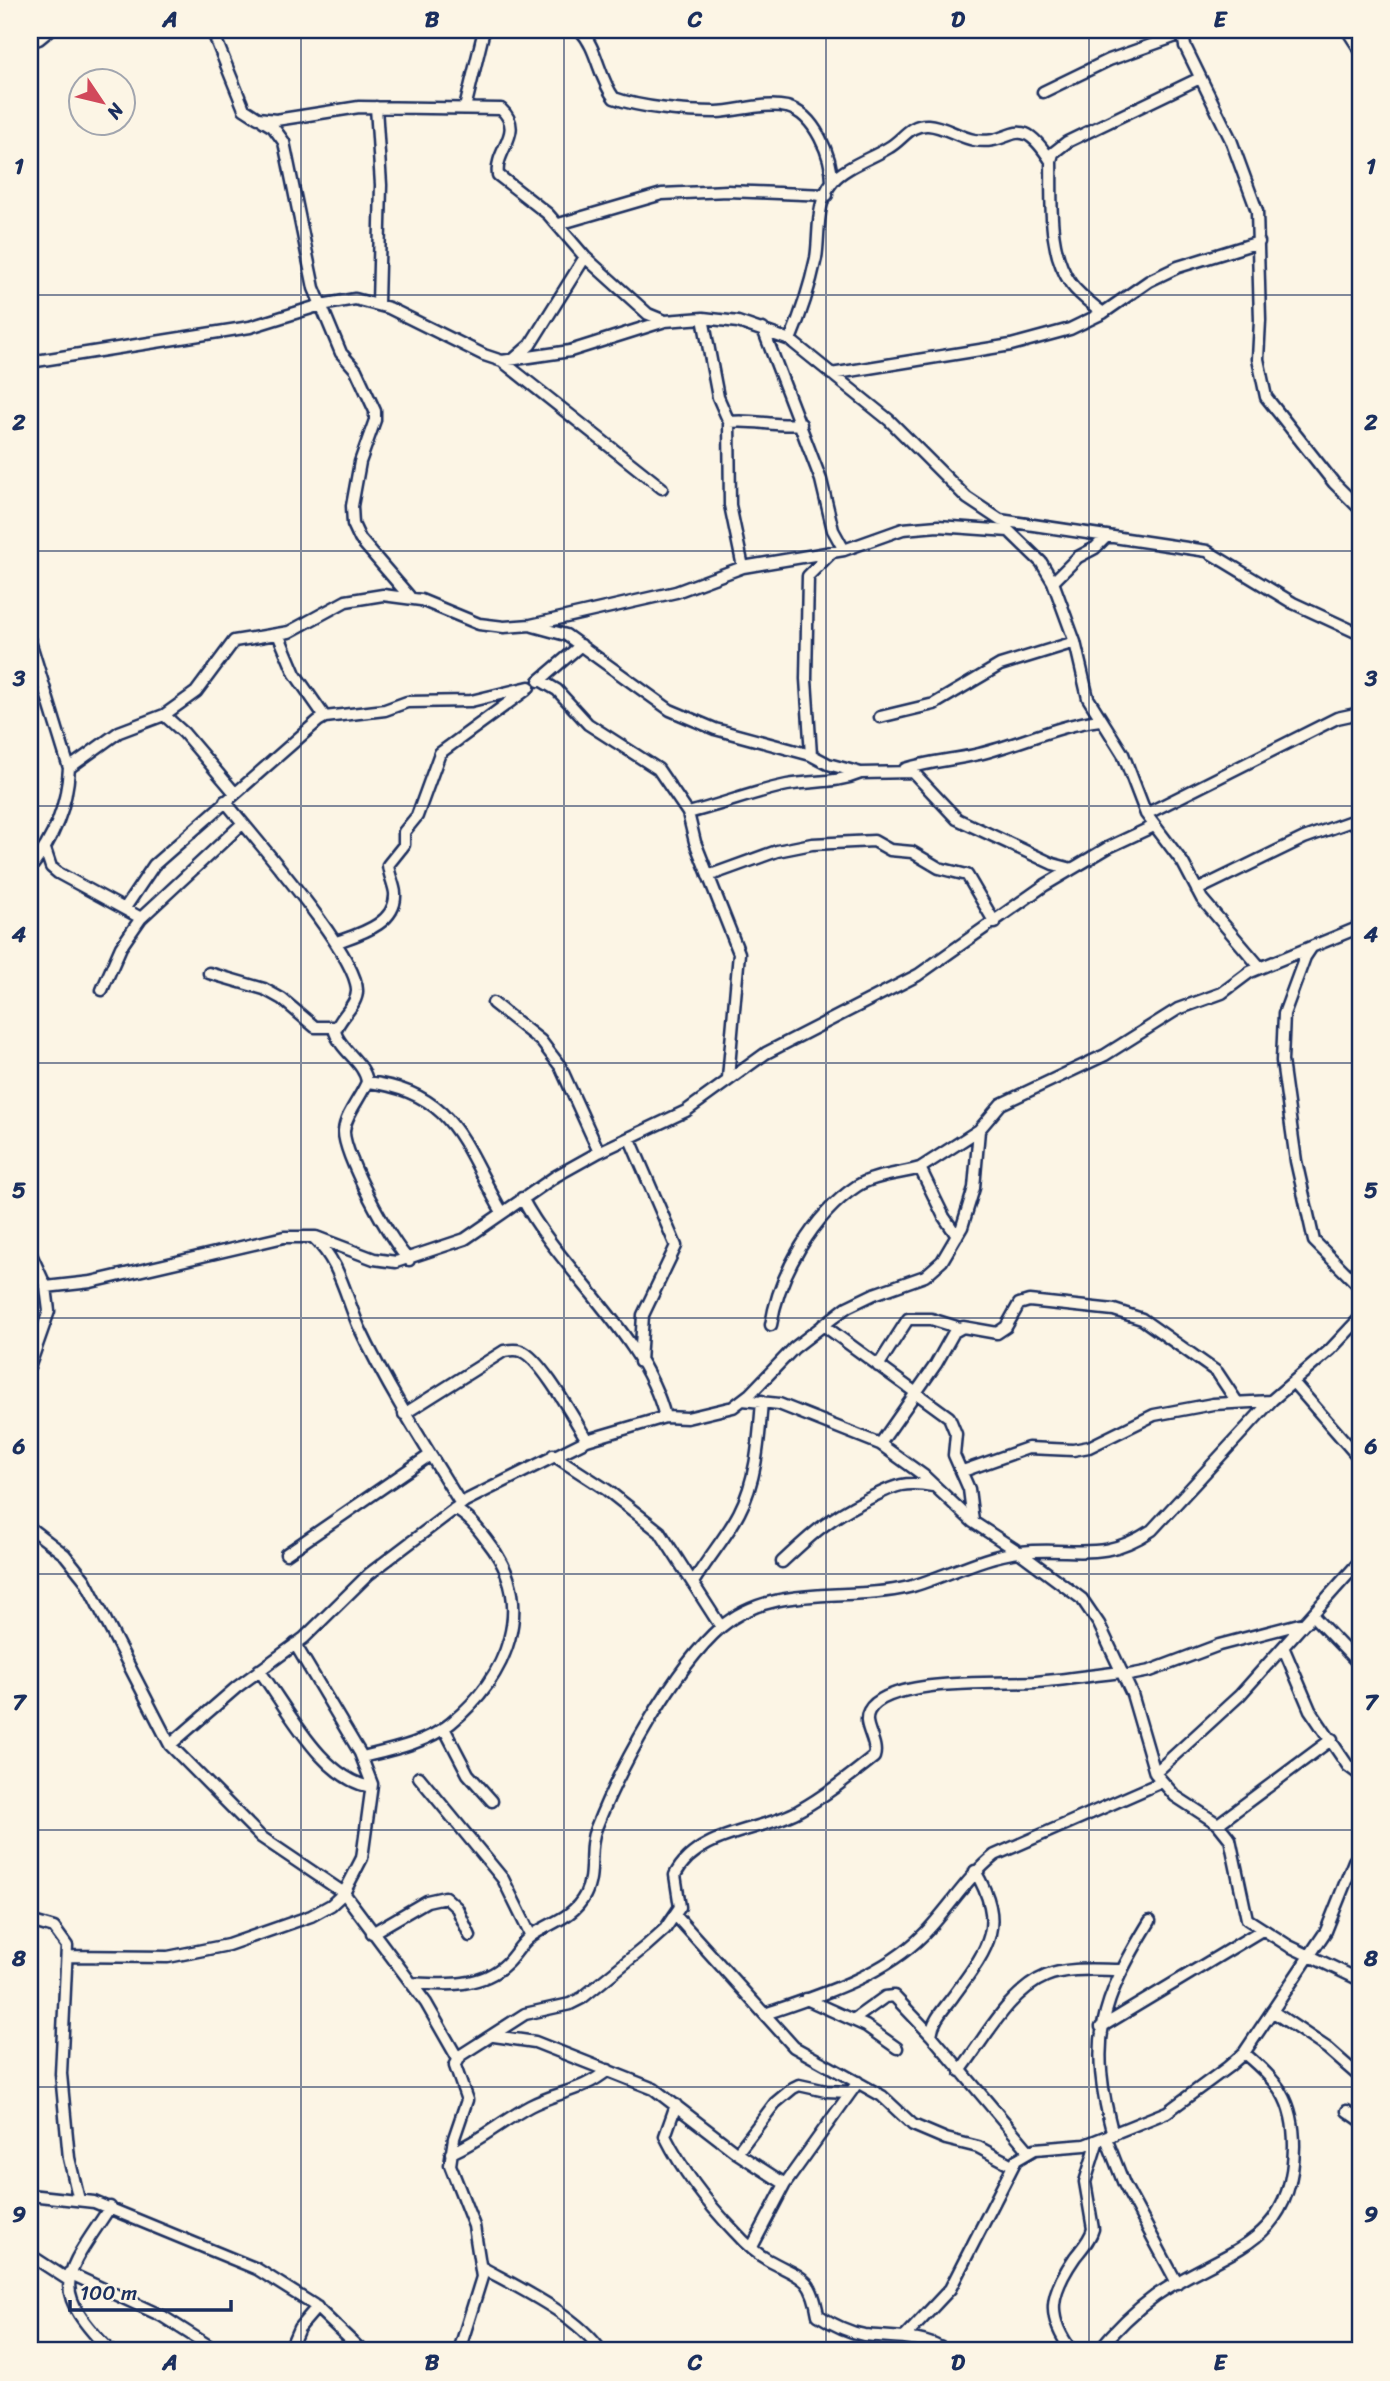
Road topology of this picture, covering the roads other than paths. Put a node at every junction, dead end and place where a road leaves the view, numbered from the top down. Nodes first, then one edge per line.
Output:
1 (50, 30) edge
2 (212, 30) edge
3 (484, 30) edge
4 (580, 30) edge
5 (1347, 30) edge
6 (1182, 32) edge
7 (30, 42) edge
8 (1360, 50) edge
9 (1200, 78) junction
10 (1043, 92) dead end
11 (376, 107) junction
12 (465, 108) junction
13 (258, 118) junction
14 (1051, 161) junction
15 (832, 182) junction
16 (827, 195) junction
17 (559, 224) junction
18 (1259, 242) junction
19 (585, 257) junction
20 (378, 304) junction
21 (321, 305) junction
22 (1103, 313) junction
23 (703, 318) junction
24 (665, 321) junction
25 (763, 329) junction
26 (790, 340) junction
27 (507, 361) junction
28 (30, 362) edge
29 (831, 374) junction
30 (729, 422) junction
31 (801, 424) junction
32 (662, 488) dead end
33 (1360, 509) edge
34 (1000, 520) junction
35 (1009, 531) junction
36 (1106, 537) junction
37 (844, 550) junction
38 (830, 554) junction
39 (743, 567) junction
40 (1053, 582) junction
41 (410, 596) junction
42 (531, 625) junction
43 (278, 634) junction
44 (1360, 634) edge
45 (30, 641) edge
46 (1075, 642) junction
47 (581, 645) junction
48 (540, 680) junction
49 (529, 687) junction
50 (1360, 713) edge
51 (164, 715) junction
52 (325, 717) junction
53 (880, 717) dead end
54 (1100, 720) junction
55 (811, 755) junction
56 (69, 768) junction
57 (901, 771) junction
58 (861, 773) junction
59 (234, 792) junction
60 (225, 801) junction
61 (688, 813) junction
62 (1146, 814) junction
63 (1360, 818) edge
64 (242, 824) junction
65 (1154, 825) junction
66 (45, 849) junction
67 (30, 869) edge
68 (1072, 869) junction
69 (708, 876) junction
70 (1197, 890) junction
71 (125, 908) junction
72 (141, 918) junction
73 (995, 923) junction
74 (1360, 927) edge
75 (337, 942) junction
76 (1312, 947) junction
77 (1260, 967) junction
78 (209, 973) dead end
79 (102, 990) dead end
80 (493, 1003) dead end
81 (336, 1027) junction
82 (729, 1078) junction
83 (367, 1082) junction
84 (979, 1130) junction
85 (630, 1139) junction
86 (600, 1152) junction
87 (920, 1168) junction
88 (522, 1198) junction
89 (502, 1212) junction
90 (957, 1236) junction
91 (312, 1237) junction
92 (30, 1252) edge
93 (409, 1260) junction
94 (46, 1287) junction
95 (1360, 1287) edge
96 (1360, 1318) edge
97 (771, 1325) dead end
98 (823, 1325) junction
99 (960, 1328) junction
100 (640, 1363) junction
101 (30, 1365) edge
102 (878, 1366) junction
103 (1293, 1382) junction
104 (915, 1394) junction
105 (743, 1400) junction
106 (762, 1401) junction
107 (1272, 1401) junction
108 (1237, 1402) junction
109 (404, 1414) junction
110 (665, 1417) junction
111 (587, 1440) junction
112 (880, 1444) junction
113 (430, 1455) junction
114 (553, 1455) junction
115 (1360, 1459) edge
116 (963, 1471) junction
117 (933, 1486) junction
118 (458, 1506) junction
119 (973, 1522) junction
120 (30, 1528) edge
121 (1019, 1552) junction
122 (286, 1554) dead end
123 (1360, 1560) edge
124 (782, 1562) dead end
125 (694, 1581) junction
126 (1310, 1619) junction
127 (721, 1627) junction
128 (295, 1644) junction
129 (1284, 1649) junction
130 (1360, 1665) edge
131 (259, 1670) junction
132 (1123, 1674) junction
133 (444, 1728) junction
134 (1332, 1739) junction
135 (170, 1745) junction
136 (362, 1757) junction
137 (1155, 1773) junction
138 (1360, 1775) edge
139 (419, 1777) dead end
140 (1162, 1783) junction
141 (371, 1787) junction
142 (492, 1801) dead end
143 (1218, 1824) junction
144 (1360, 1854) edge
145 (975, 1871) junction
146 (344, 1893) junction
147 (676, 1916) junction
148 (30, 1921) edge
149 (1150, 1921) dead end
150 (1262, 1930) junction
151 (372, 1933) junction
152 (470, 1936) dead end
153 (531, 1936) junction
154 (67, 1956) junction
155 (1310, 1956) junction
156 (1120, 1970) junction
157 (1360, 1980) edge
158 (412, 1983) junction
159 (806, 1999) junction
160 (1272, 2011) junction
161 (765, 2014) junction
162 (853, 2020) junction
163 (1101, 2027) junction
164 (494, 2035) junction
165 (931, 2035) junction
166 (897, 2048) dead end
167 (1244, 2053) junction
168 (457, 2059) junction
169 (608, 2070) junction
170 (960, 2071) junction
171 (1360, 2077) edge
172 (859, 2082) junction
173 (851, 2092) junction
174 (676, 2105) junction
175 (1347, 2111) dead end
176 (1360, 2120) edge
177 (1106, 2138) junction
178 (1029, 2151) junction
179 (451, 2153) junction
180 (737, 2153) junction
181 (1012, 2165) junction
182 (785, 2184) junction
183 (30, 2195) edge
184 (79, 2200) junction
185 (110, 2207) junction
186 (752, 2247) junction
187 (30, 2255) edge
188 (481, 2267) junction
189 (68, 2276) junction
190 (1177, 2283) junction
191 (317, 2307) junction
192 (905, 2337) junction
193 (110, 2351) edge
194 (217, 2351) edge
195 (289, 2351) edge
196 (362, 2351) edge
197 (459, 2351) edge
198 (601, 2351) edge
199 (946, 2351) edge
200 (1072, 2351) edge
201 (1098, 2351) edge

1 - 7 street
2 - 13 street
3 - 12 street
4 - 15 street
5 - 8 street
6 - 9 street
6 - 10 street
9 - 14 street
9 - 18 street
11 - 12 street
11 - 13 street
11 - 20 street
12 - 17 street
13 - 21 street
14 - 15 street
14 - 22 street
15 - 16 street
16 - 17 street
16 - 26 street
17 - 19 street
18 - 22 street
18 - 33 street
19 - 24 street
19 - 27 street
20 - 21 street
20 - 27 street
21 - 28 street
21 - 41 street
22 - 29 street
23 - 24 street
23 - 25 street
23 - 30 street
24 - 27 street
25 - 26 street
25 - 31 street
26 - 29 street
27 - 32 street
29 - 34 street
30 - 31 street
30 - 39 street
31 - 37 street
34 - 35 street
34 - 36 street
35 - 37 street
35 - 40 street
36 - 40 street
36 - 44 street
37 - 38 street
38 - 39 street
38 - 55 street
39 - 42 street
40 - 46 street
41 - 42 street
41 - 43 street
42 - 47 street
43 - 51 street
43 - 52 street
45 - 56 street
46 - 53 street
46 - 54 street
47 - 48 street
47 - 55 street
48 - 49 street
48 - 61 street
49 - 52 street
49 - 75 street
50 - 62 street
51 - 56 street
51 - 59 street
52 - 59 street
54 - 57 street
54 - 62 street
55 - 58 street
56 - 66 street
57 - 58 street
57 - 68 street
58 - 61 street
59 - 60 street
60 - 64 street
60 - 71 street
61 - 69 street
62 - 65 street
63 - 70 street
64 - 72 street
64 - 75 street
65 - 68 street
65 - 70 street
66 - 67 street
66 - 71 street
68 - 73 street
69 - 73 street
69 - 82 street
70 - 77 street
71 - 72 street
72 - 79 street
73 - 82 street
74 - 76 street
75 - 81 street
76 - 77 street
76 - 95 street
77 - 84 street
78 - 81 street
80 - 86 street
81 - 83 street
82 - 85 street
83 - 89 street
83 - 93 street
84 - 87 street
84 - 90 street
85 - 86 street
85 - 100 street
86 - 88 street
87 - 90 street
87 - 97 street
88 - 89 street
88 - 100 street
89 - 93 street
90 - 98 street
91 - 93 street
91 - 94 street
91 - 109 street
92 - 94 street
94 - 101 street
96 - 103 street
98 - 102 street
98 - 105 street
99 - 102 street
99 - 104 street
99 - 108 street
100 - 110 street
102 - 104 street
103 - 107 street
103 - 115 street
104 - 112 street
104 - 116 street
105 - 106 street
105 - 110 street
106 - 112 street
106 - 125 street
107 - 108 street
107 - 121 street
108 - 116 street
109 - 111 street
109 - 113 street
110 - 111 street
111 - 114 street
112 - 117 street
113 - 118 street
113 - 122 street
114 - 118 street
114 - 125 street
116 - 119 street
117 - 119 street
117 - 124 street
118 - 128 street
118 - 133 street
119 - 121 street
120 - 135 street
121 - 127 street
121 - 132 street
123 - 126 street
125 - 127 street
126 - 129 street
126 - 130 street
126 - 132 street
127 - 153 street
128 - 131 street
128 - 136 street
129 - 134 street
129 - 137 street
131 - 135 street
131 - 141 street
132 - 137 street
132 - 147 street
133 - 136 street
133 - 142 street
134 - 138 street
134 - 143 street
135 - 146 street
136 - 141 street
137 - 140 street
139 - 153 street
140 - 143 street
140 - 145 street
141 - 146 street
143 - 150 street
144 - 155 street
145 - 159 street
145 - 165 street
146 - 151 street
146 - 154 street
147 - 161 street
147 - 164 street
148 - 154 street
149 - 156 street
150 - 155 street
150 - 163 street
151 - 152 street
151 - 158 street
153 - 158 street
154 - 184 street
155 - 157 street
155 - 160 street
156 - 163 street
156 - 170 street
158 - 168 street
159 - 161 street
159 - 162 street
160 - 167 street
160 - 171 street
161 - 172 street
162 - 165 street
162 - 166 street
163 - 177 street
164 - 168 street
164 - 169 street
165 - 170 street
167 - 177 street
167 - 190 street
168 - 179 street
169 - 174 street
169 - 179 street
170 - 178 street
172 - 173 street
172 - 181 street
173 - 180 street
173 - 182 street
174 - 180 street
174 - 186 street
175 - 176 street
177 - 178 street
177 - 190 street
177 - 200 street
178 - 181 street
179 - 188 street
180 - 182 street
181 - 192 street
182 - 186 street
183 - 184 street
184 - 185 street
185 - 189 street
185 - 191 street
186 - 192 street
187 - 189 street
188 - 197 street
188 - 198 street
189 - 193 street
189 - 194 street
190 - 201 street
191 - 195 street
191 - 196 street
192 - 199 street

